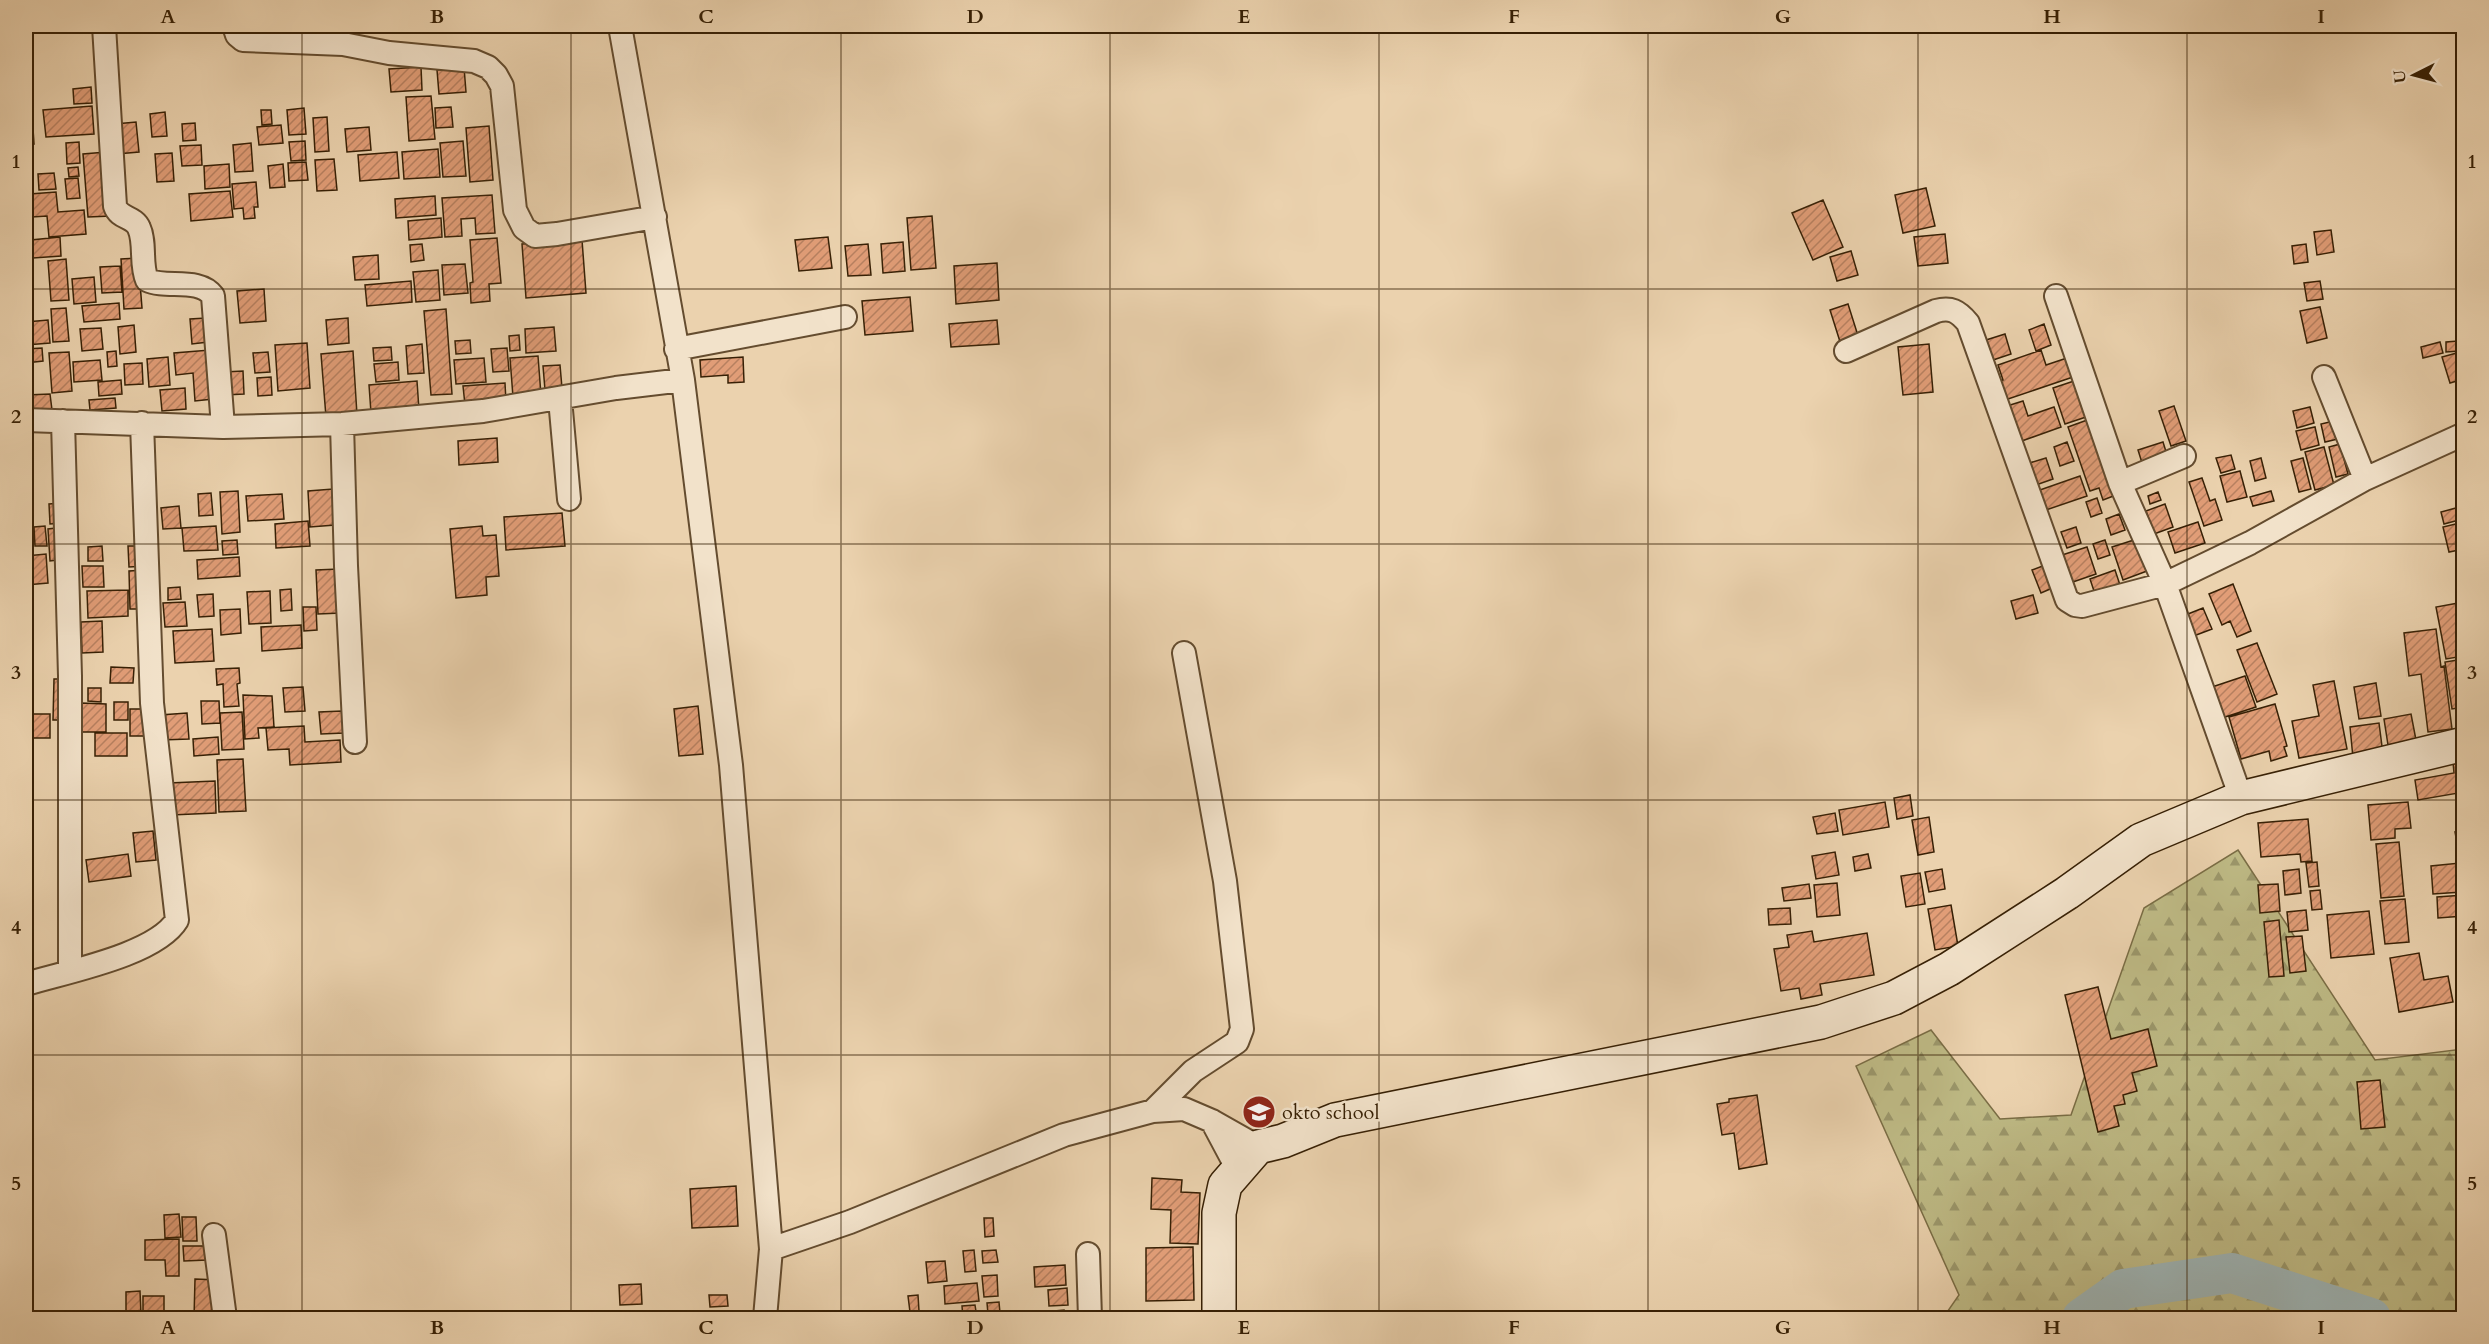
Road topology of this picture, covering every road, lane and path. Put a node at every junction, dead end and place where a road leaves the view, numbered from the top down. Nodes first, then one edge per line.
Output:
1 (104, 26) edge
2 (234, 26) edge
3 (620, 26) edge
4 (655, 217) junction
5 (2056, 296) dead end
6 (845, 316) dead end
7 (676, 350) junction
8 (1846, 351) dead end
9 (2324, 377) dead end
10 (683, 380) junction
11 (560, 399) junction
12 (26, 420) edge
13 (63, 421) junction
14 (142, 423) junction
15 (342, 424) junction
16 (223, 427) junction
17 (2463, 434) edge
18 (2184, 456) dead end
19 (2365, 479) junction
20 (2120, 483) junction
21 (569, 499) dead end
22 (2165, 584) junction
23 (1184, 652) dead end
24 (356, 742) dead end
25 (2463, 744) edge
26 (2241, 798) junction
27 (70, 971) junction
28 (26, 984) edge
29 (1153, 1111) junction
30 (1248, 1158) junction
31 (214, 1235) dead end
32 (771, 1249) junction
33 (1088, 1254) dead end
34 (225, 1318) edge
35 (765, 1318) edge
36 (1090, 1318) edge
37 (1219, 1318) edge

1 - 16 street
2 - 4 street
3 - 4 street
4 - 7 street
5 - 20 street
6 - 7 street
7 - 10 street
8 - 22 street
9 - 19 street
10 - 11 street
10 - 32 street
11 - 15 street
11 - 21 street
12 - 13 street
13 - 14 street
13 - 27 street
14 - 16 street
14 - 27 street
15 - 16 street
15 - 24 street
17 - 19 street
18 - 20 street
19 - 22 street
20 - 22 street
22 - 26 street
23 - 29 street
25 - 26 main road
26 - 30 main road
27 - 28 street
29 - 30 street
29 - 32 street
30 - 37 main road
31 - 34 street
32 - 35 street
33 - 36 street

